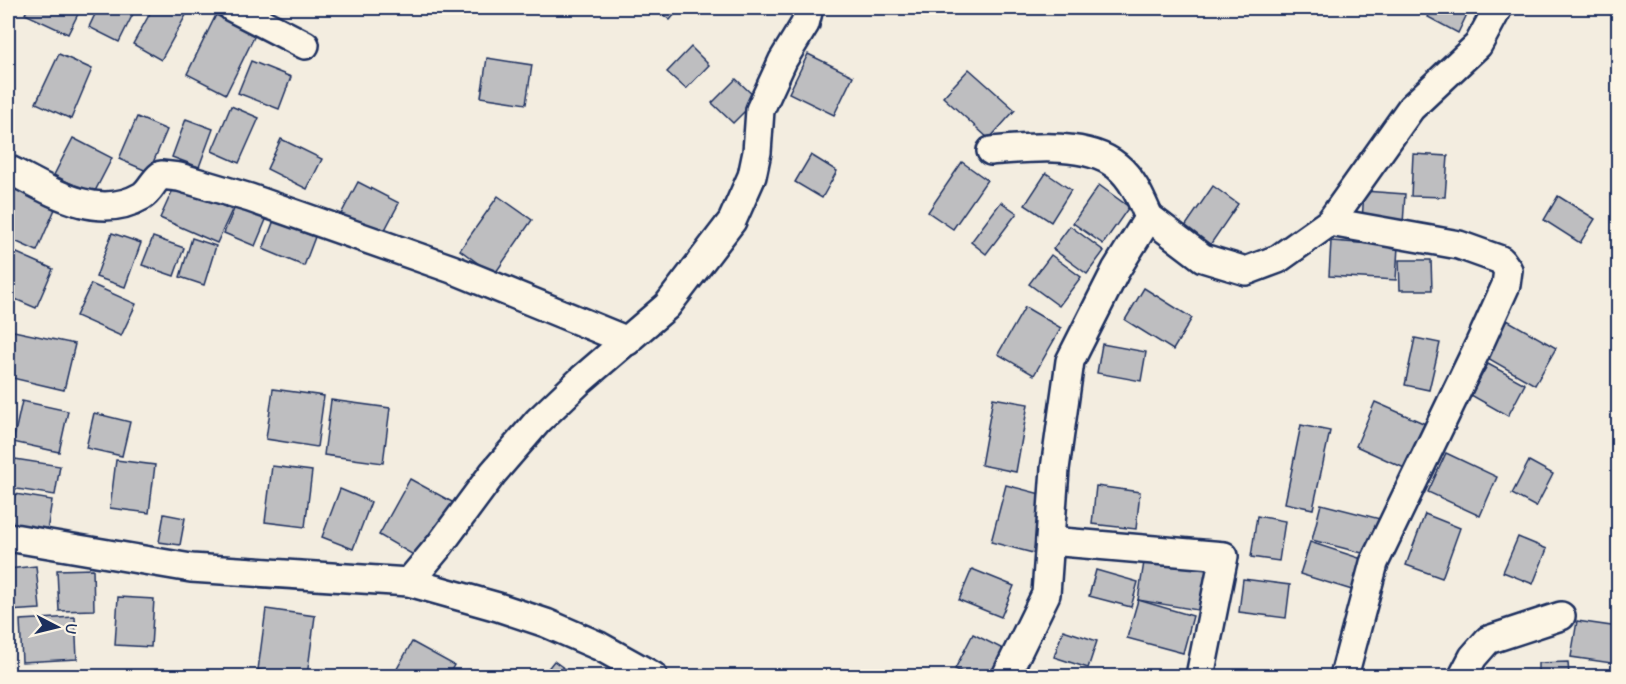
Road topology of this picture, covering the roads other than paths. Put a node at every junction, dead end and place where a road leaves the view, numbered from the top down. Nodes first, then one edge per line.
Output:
1 (233, 8) edge
2 (808, 8) edge
3 (1498, 8) edge
4 (305, 45) dead end
5 (991, 151) dead end
6 (8, 169) edge
7 (1149, 217) junction
8 (1330, 222) junction
9 (628, 341) junction
10 (8, 537) edge
11 (1050, 541) junction
12 (409, 582) junction
13 (1561, 615) dead end
14 (653, 676) edge
15 (1006, 676) edge
16 (1200, 676) edge
17 (1344, 676) edge
18 (1463, 676) edge

1 - 4 street
2 - 9 street
3 - 8 street
5 - 7 street
6 - 9 street
7 - 8 street
7 - 11 street
8 - 17 street
9 - 12 street
10 - 12 street
11 - 15 street
11 - 16 street
12 - 14 street
13 - 18 street

